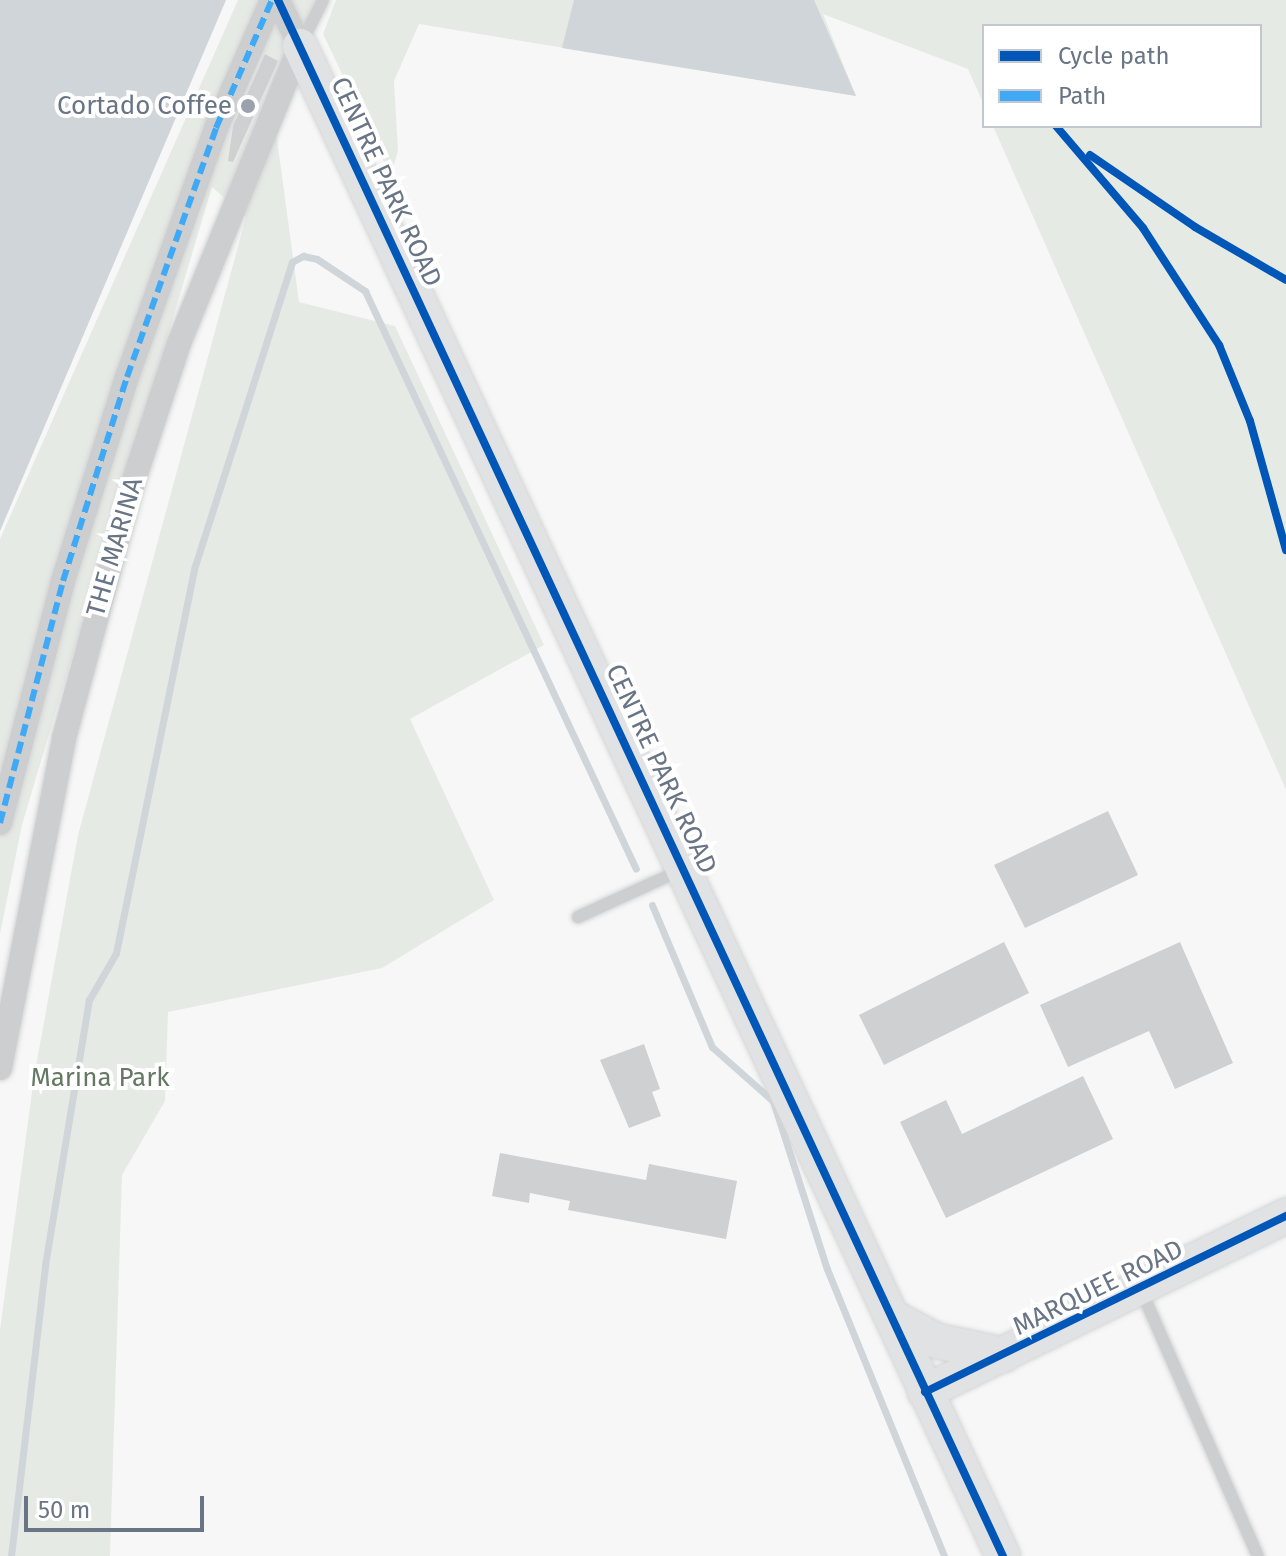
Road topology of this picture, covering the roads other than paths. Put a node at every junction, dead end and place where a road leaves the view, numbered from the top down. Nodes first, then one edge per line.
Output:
1 (272, 0) edge
2 (278, 0) edge
3 (323, 0) edge
4 (300, 46) junction
5 (0, 823) edge
6 (685, 868) junction
7 (578, 917) dead end
8 (0, 1068) edge
9 (1286, 1216) edge
10 (1141, 1290) junction
11 (892, 1317) junction
12 (1004, 1355) junction
13 (925, 1392) junction
14 (1003, 1556) edge
15 (1258, 1556) edge

1 - 5 street, THE MARINA
2 - 4 street, CENTRE PARK ROAD
3 - 4 lane
4 - 6 street, CENTRE PARK ROAD
4 - 8 street, THE MARINA
6 - 7 lane
6 - 11 street, CENTRE PARK ROAD
9 - 10 street, MARQUEE ROAD
10 - 12 street, MARQUEE ROAD
10 - 15 lane
11 - 12 street
11 - 13 street, CENTRE PARK ROAD
12 - 13 street, MARQUEE ROAD
13 - 14 street, CENTRE PARK ROAD

